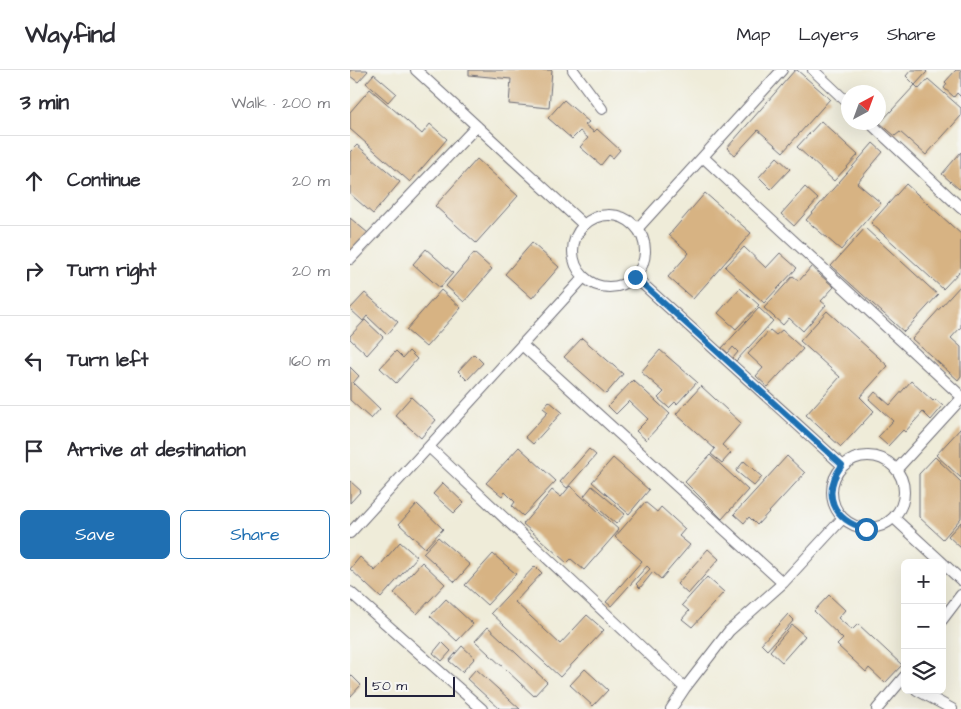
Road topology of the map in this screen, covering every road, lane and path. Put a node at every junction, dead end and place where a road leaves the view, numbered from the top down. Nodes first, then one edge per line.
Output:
1 (416, 70) edge
2 (573, 70) edge
3 (782, 70) edge
4 (813, 70) edge
5 (841, 96) edge
6 (602, 109) dead end
7 (477, 126) junction
8 (878, 130) edge
9 (702, 157) junction
10 (961, 208) edge
11 (583, 224) junction
12 (638, 228) junction
13 (350, 259) edge
14 (584, 277) junction
15 (635, 277) junction
16 (522, 345) junction
17 (961, 397) edge
18 (429, 447) junction
19 (842, 465) junction
20 (897, 469) junction
21 (843, 518) junction
22 (894, 518) junction
23 (350, 533) edge
24 (961, 580) edge
25 (783, 583) junction
26 (350, 592) edge
27 (961, 595) edge
28 (946, 615) edge
29 (901, 683) edge
30 (685, 688) junction
31 (924, 694) edge
32 (482, 709) edge
33 (671, 709) edge
34 (877, 709) edge
35 (952, 709) edge

1 - 7 street
2 - 6 street
3 - 9 street
4 - 5 street
7 - 11 street
7 - 13 street
8 - 10 street
9 - 12 street
9 - 17 street
11 - 12 street
11 - 14 street
12 - 15 street
14 - 15 street
14 - 16 street
15 - 19 street
16 - 18 street
16 - 25 street
17 - 20 street
18 - 23 street
18 - 30 street
19 - 20 street
19 - 21 street
20 - 22 street
21 - 22 street
21 - 25 street
22 - 24 street
25 - 30 street
26 - 32 street
27 - 28 street
29 - 34 street
30 - 33 street
31 - 35 street

